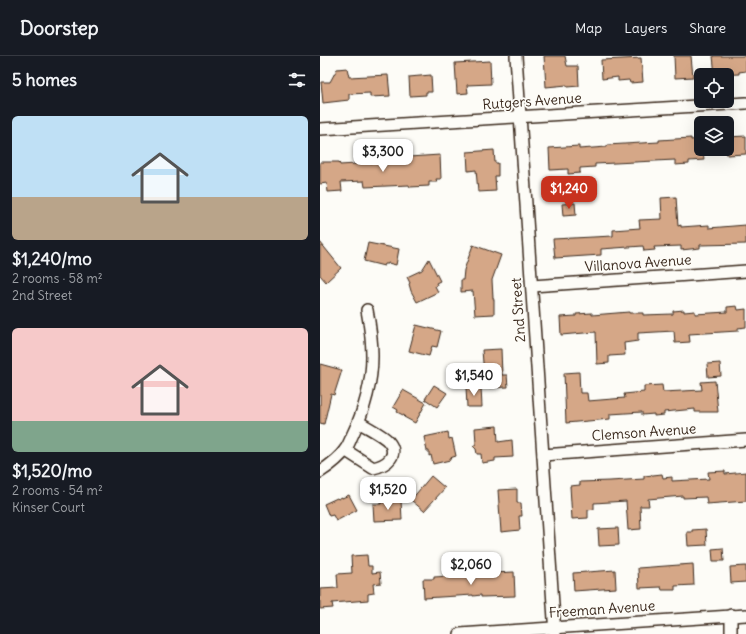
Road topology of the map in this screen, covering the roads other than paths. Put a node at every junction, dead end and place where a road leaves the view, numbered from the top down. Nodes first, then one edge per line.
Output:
1 (516, 56) edge
2 (746, 103) edge
3 (520, 117) junction
4 (320, 129) edge
5 (746, 271) edge
6 (532, 286) junction
7 (367, 310) dead end
8 (359, 422) junction
9 (746, 440) edge
10 (345, 450) junction
11 (544, 455) junction
12 (320, 472) edge
13 (746, 614) edge
14 (731, 615) junction
15 (555, 630) edge
16 (460, 634) edge
17 (731, 634) edge

1 - 3 street, 2nd Street
2 - 3 street, Rutgers Avenue
3 - 4 street, Rutgers Avenue
3 - 6 street, 2nd Street
5 - 6 street, Villanova Avenue
6 - 11 street, 2nd Street
7 - 8 street
8 - 10 street
8 - 10 street
9 - 11 street, Clemson Avenue
10 - 12 street
11 - 15 street, 2nd Street
13 - 14 street, Freeman Avenue
14 - 15 street, Freeman Avenue
14 - 17 street
15 - 16 street, Freeman Avenue

